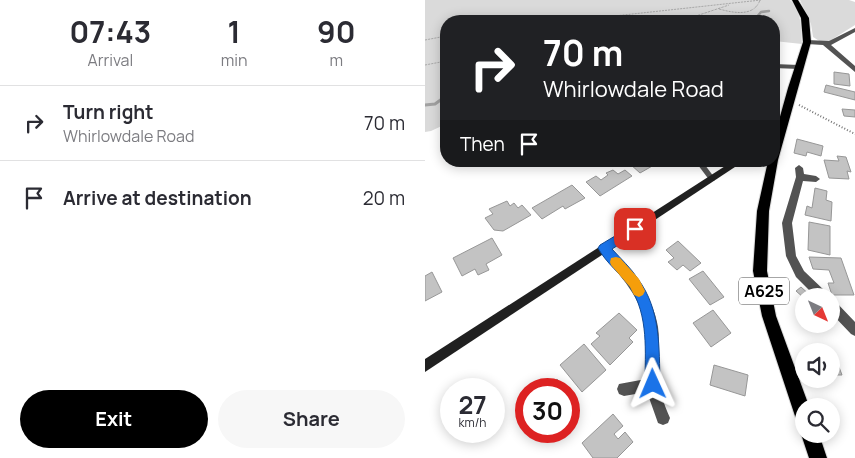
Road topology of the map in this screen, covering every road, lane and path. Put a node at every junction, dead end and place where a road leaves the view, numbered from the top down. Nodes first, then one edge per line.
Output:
1 (760, 0) edge
2 (795, 0) edge
3 (732, 3) junction
4 (718, 9) junction
5 (606, 15) edge
6 (700, 15) edge
7 (855, 30) edge
8 (440, 37) edge
9 (425, 40) edge
10 (807, 42) junction
11 (826, 44) junction
12 (440, 62) edge
13 (425, 65) edge
14 (780, 66) edge
15 (799, 67) junction
16 (855, 70) edge
17 (789, 100) junction
18 (780, 132) edge
19 (855, 134) edge
20 (704, 167) edge
21 (731, 167) edge
22 (771, 167) edge
23 (713, 179) junction
24 (816, 179) dead end
25 (604, 248) junction
26 (814, 288) edge
27 (840, 314) edge
28 (855, 330) edge
29 (425, 366) edge
30 (653, 384) junction
31 (624, 389) dead end
32 (798, 398) edge
33 (663, 418) dead end
34 (813, 443) edge
35 (818, 458) edge

1 - 3 path
1 - 4 path
2 - 10 main road, A625
3 - 4 path
3 - 5 path
4 - 6 path
7 - 11 street
8 - 9 path
10 - 11 street
10 - 15 main road, A625
11 - 16 street
12 - 13 path
14 - 15 lane
15 - 17 main road, A625
17 - 18 main road, A625
17 - 19 path
20 - 23 lane
21 - 23 main road
22 - 32 main road, A625
23 - 25 main road
24 - 26 street
25 - 29 main road
25 - 30 street
27 - 28 street
30 - 31 street
30 - 33 street
34 - 35 main road

